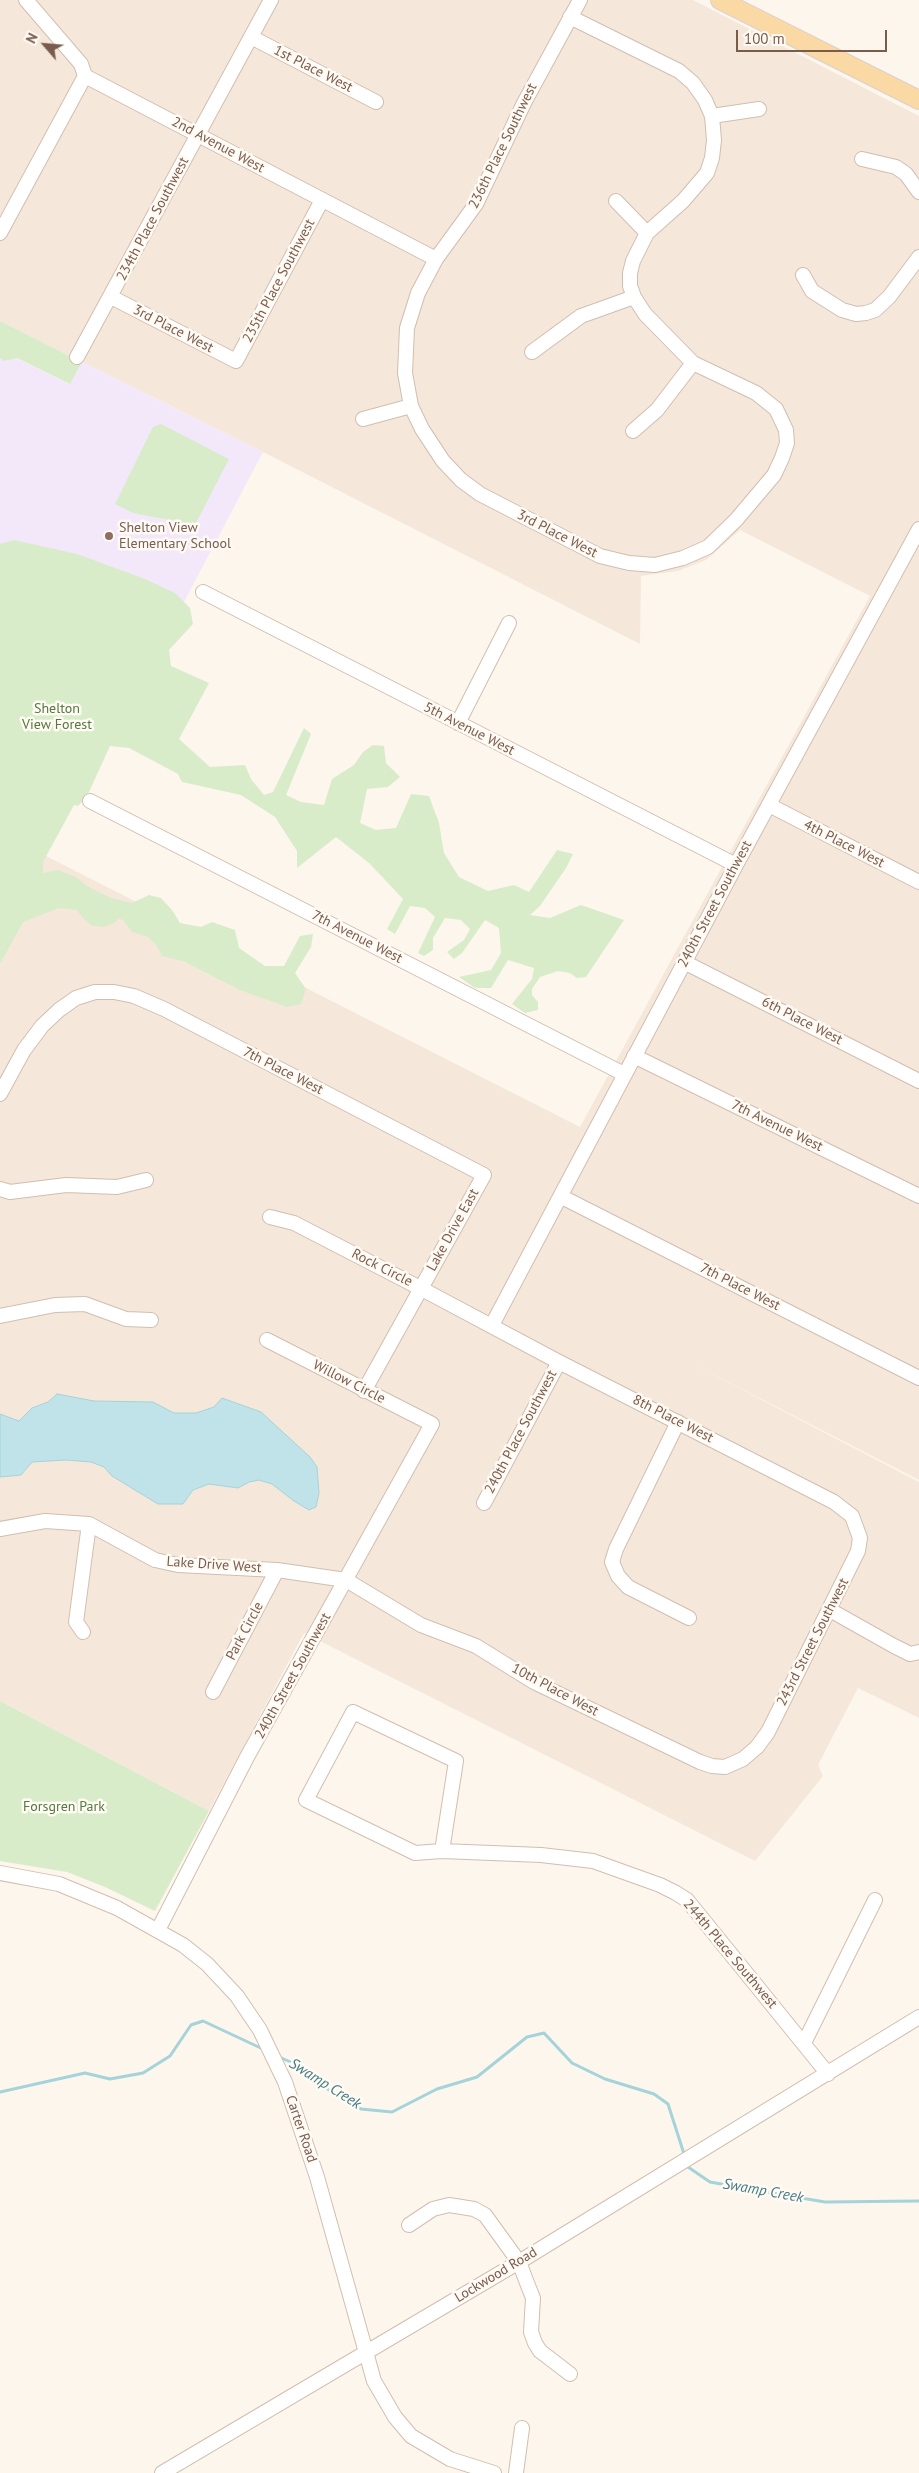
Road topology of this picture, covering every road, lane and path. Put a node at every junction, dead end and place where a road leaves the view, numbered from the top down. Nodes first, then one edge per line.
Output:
1 (26, 0) edge
2 (270, 0) edge
3 (580, 0) edge
4 (726, 1) edge
5 (570, 17) junction
6 (251, 37) junction
7 (85, 76) junction
8 (919, 100) edge
9 (376, 102) dead end
10 (759, 109) dead end
11 (712, 116) junction
12 (198, 135) junction
13 (862, 159) dead end
14 (919, 192) edge
15 (322, 200) junction
16 (616, 202) dead end
17 (647, 233) junction
18 (0, 234) edge
19 (919, 257) edge
20 (436, 259) junction
21 (803, 275) dead end
22 (634, 296) junction
23 (111, 297) junction
24 (532, 352) dead end
25 (77, 358) dead end
26 (236, 361) joint
27 (694, 363) junction
28 (411, 406) junction
29 (363, 419) dead end
30 (633, 431) dead end
31 (461, 480) joint
32 (919, 530) edge
33 (202, 592) dead end
34 (509, 623) dead end
35 (458, 723) junction
36 (90, 801) dead end
37 (769, 805) junction
38 (736, 865) junction
39 (919, 882) edge
40 (684, 962) junction
41 (634, 1056) junction
42 (624, 1074) junction
43 (919, 1081) edge
44 (0, 1094) edge
45 (484, 1175) joint
46 (146, 1180) dead end
47 (0, 1188) edge
48 (919, 1196) edge
49 (562, 1197) junction
50 (270, 1217) dead end
51 (420, 1288) junction
52 (0, 1316) edge
53 (151, 1320) dead end
54 (492, 1325) junction
55 (267, 1340) dead end
56 (559, 1362) junction
57 (919, 1378) edge
58 (364, 1390) junction
59 (678, 1422) junction
60 (432, 1424) joint
61 (484, 1503) dead end
62 (852, 1516) joint
63 (88, 1524) junction
64 (0, 1529) edge
65 (277, 1570) junction
66 (346, 1580) junction
67 (830, 1610) junction
68 (689, 1618) dead end
69 (83, 1632) dead end
70 (919, 1652) edge
71 (213, 1692) dead end
72 (743, 1759) joint
73 (442, 1851) junction
74 (0, 1873) edge
75 (875, 1900) dead end
76 (158, 1930) junction
77 (919, 2017) edge
78 (804, 2043) junction
79 (828, 2074) junction
80 (409, 2225) dead end
81 (519, 2262) junction
82 (365, 2354) junction
83 (570, 2374) dead end
84 (522, 2428) dead end
85 (162, 2473) edge
86 (494, 2473) edge
87 (516, 2473) edge

1 - 7 street
2 - 6 street, 234th Place Southwest
3 - 5 street, 236th Place Southwest
4 - 8 main road
5 - 11 street
5 - 20 street, 236th Place Southwest
6 - 9 street, 1st Place West
6 - 12 street, 234th Place Southwest
7 - 12 street, 2nd Avenue West
7 - 18 street
10 - 11 street
11 - 17 street
12 - 15 street, 2nd Avenue West
12 - 23 street, 234th Place Southwest
13 - 14 street
15 - 20 street, 2nd Avenue West
15 - 26 street, 235th Place Southwest
16 - 17 street
17 - 22 street
19 - 21 street
20 - 28 street, 236th Place Southwest
22 - 24 street
22 - 27 street
23 - 25 street, 234th Place Southwest
23 - 26 street, 3rd Place West
27 - 30 street
27 - 31 street, 3rd Place West
28 - 29 street
28 - 31 street, 236th Place Southwest
32 - 37 street, 240th Street Southwest
33 - 35 street, 5th Avenue West
34 - 35 street
35 - 38 street, 5th Avenue West
36 - 42 street, 7th Avenue West
37 - 38 street, 240th Street Southwest
37 - 39 street, 4th Place West
38 - 40 street, 240th Street Southwest
40 - 41 street, 240th Street Southwest
40 - 43 street, 6th Place West
41 - 42 street, 240th Street Southwest
41 - 48 street, 7th Avenue West
42 - 49 street, 240th Street Southwest
44 - 45 street, 7th Place West
45 - 51 street, Lake Drive East
46 - 47 street
49 - 54 street, 240th Street Southwest
49 - 57 street, 7th Place West
50 - 51 street, Rock Circle
51 - 54 street, Rock Circle
51 - 58 street, Lake Drive East
52 - 53 street
54 - 56 street, 8th Place West
55 - 58 street, Willow Circle
56 - 59 street, 8th Place West
56 - 61 street, 240th Place Southwest
58 - 60 street, Willow Circle
59 - 62 street, 8th Place West
59 - 68 street
60 - 66 street, 240th Street Southwest
62 - 67 street, 243rd Street Southwest
63 - 64 street, Lake Drive West
63 - 65 street, Lake Drive West
63 - 69 street
65 - 66 street, Lake Drive West
65 - 71 street, Park Circle
66 - 72 street, 10th Place West
66 - 76 street, 240th Street Southwest
67 - 70 street
67 - 72 street, 243rd Street Southwest
73 - 73 street, 244th Place Southwest
73 - 78 street, 244th Place Southwest
74 - 76 street, Carter Road
75 - 78 street
76 - 82 street, Carter Road
77 - 79 street, Lockwood Road
78 - 79 street, 244th Place Southwest
79 - 81 street, Lockwood Road
80 - 81 street
81 - 82 street, Lockwood Road
81 - 83 street
82 - 85 street, Lockwood Road
82 - 86 street, Carter Road
84 - 87 street

